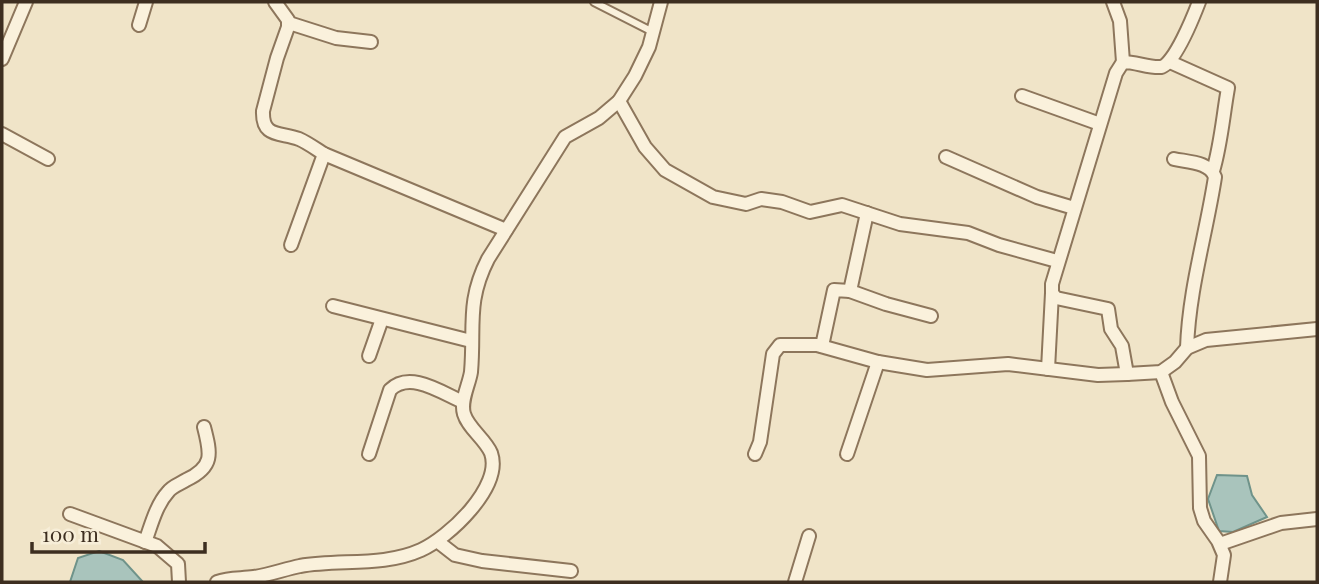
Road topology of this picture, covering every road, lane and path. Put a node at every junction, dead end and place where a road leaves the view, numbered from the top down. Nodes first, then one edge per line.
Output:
1 (26, 2) edge
2 (146, 2) edge
3 (275, 2) edge
4 (594, 2) edge
5 (661, 2) edge
6 (1113, 2) edge
7 (1199, 2) edge
8 (289, 23) junction
9 (139, 25) dead end
10 (653, 32) junction
11 (370, 42) dead end
12 (2, 59) edge
13 (1123, 62) junction
14 (1170, 62) junction
15 (1022, 96) dead end
16 (620, 101) junction
17 (1100, 124) junction
18 (2, 134) edge
19 (324, 154) junction
20 (946, 157) dead end
21 (48, 159) dead end
22 (1174, 159) dead end
23 (1213, 171) junction
24 (1074, 208) junction
25 (867, 213) junction
26 (506, 230) junction
27 (291, 244) dead end
28 (1057, 261) junction
29 (850, 290) junction
30 (1052, 292) junction
31 (332, 306) dead end
32 (931, 316) dead end
33 (382, 319) junction
34 (1317, 329) edge
35 (471, 341) junction
36 (822, 346) junction
37 (1187, 348) junction
38 (369, 356) dead end
39 (878, 362) junction
40 (1048, 369) junction
41 (1161, 372) junction
42 (1127, 374) junction
43 (464, 402) junction
44 (204, 427) dead end
45 (369, 454) dead end
46 (755, 454) dead end
47 (846, 454) dead end
48 (70, 514) dead end
49 (1317, 519) edge
50 (808, 536) dead end
51 (437, 541) junction
52 (145, 542) junction
53 (1220, 544) junction
54 (564, 574) edge
55 (179, 582) edge
56 (217, 582) edge
57 (795, 582) edge
58 (1220, 582) edge

1 - 12 street
2 - 9 street
3 - 8 street
4 - 10 lane
5 - 10 street
6 - 13 street
7 - 14 street
8 - 11 street
8 - 19 street
10 - 16 street
13 - 14 street
13 - 17 street
14 - 23 street
15 - 17 street
16 - 25 street
16 - 26 street
17 - 24 street
18 - 21 street
19 - 26 street
19 - 27 street
20 - 24 street
22 - 23 street
23 - 37 street
24 - 28 street
25 - 28 street
25 - 29 street
26 - 35 street
28 - 30 street
29 - 32 street
29 - 36 street
30 - 40 street
30 - 42 street
31 - 33 street
33 - 35 street
33 - 38 street
34 - 37 street
35 - 43 street
36 - 39 street
36 - 46 street
37 - 41 street
39 - 40 street
39 - 47 street
40 - 42 street
41 - 42 street
41 - 53 street
43 - 45 street
43 - 51 street
44 - 52 street
48 - 52 street
49 - 53 street
50 - 57 street
51 - 54 street
51 - 56 street
52 - 55 street
53 - 58 street

